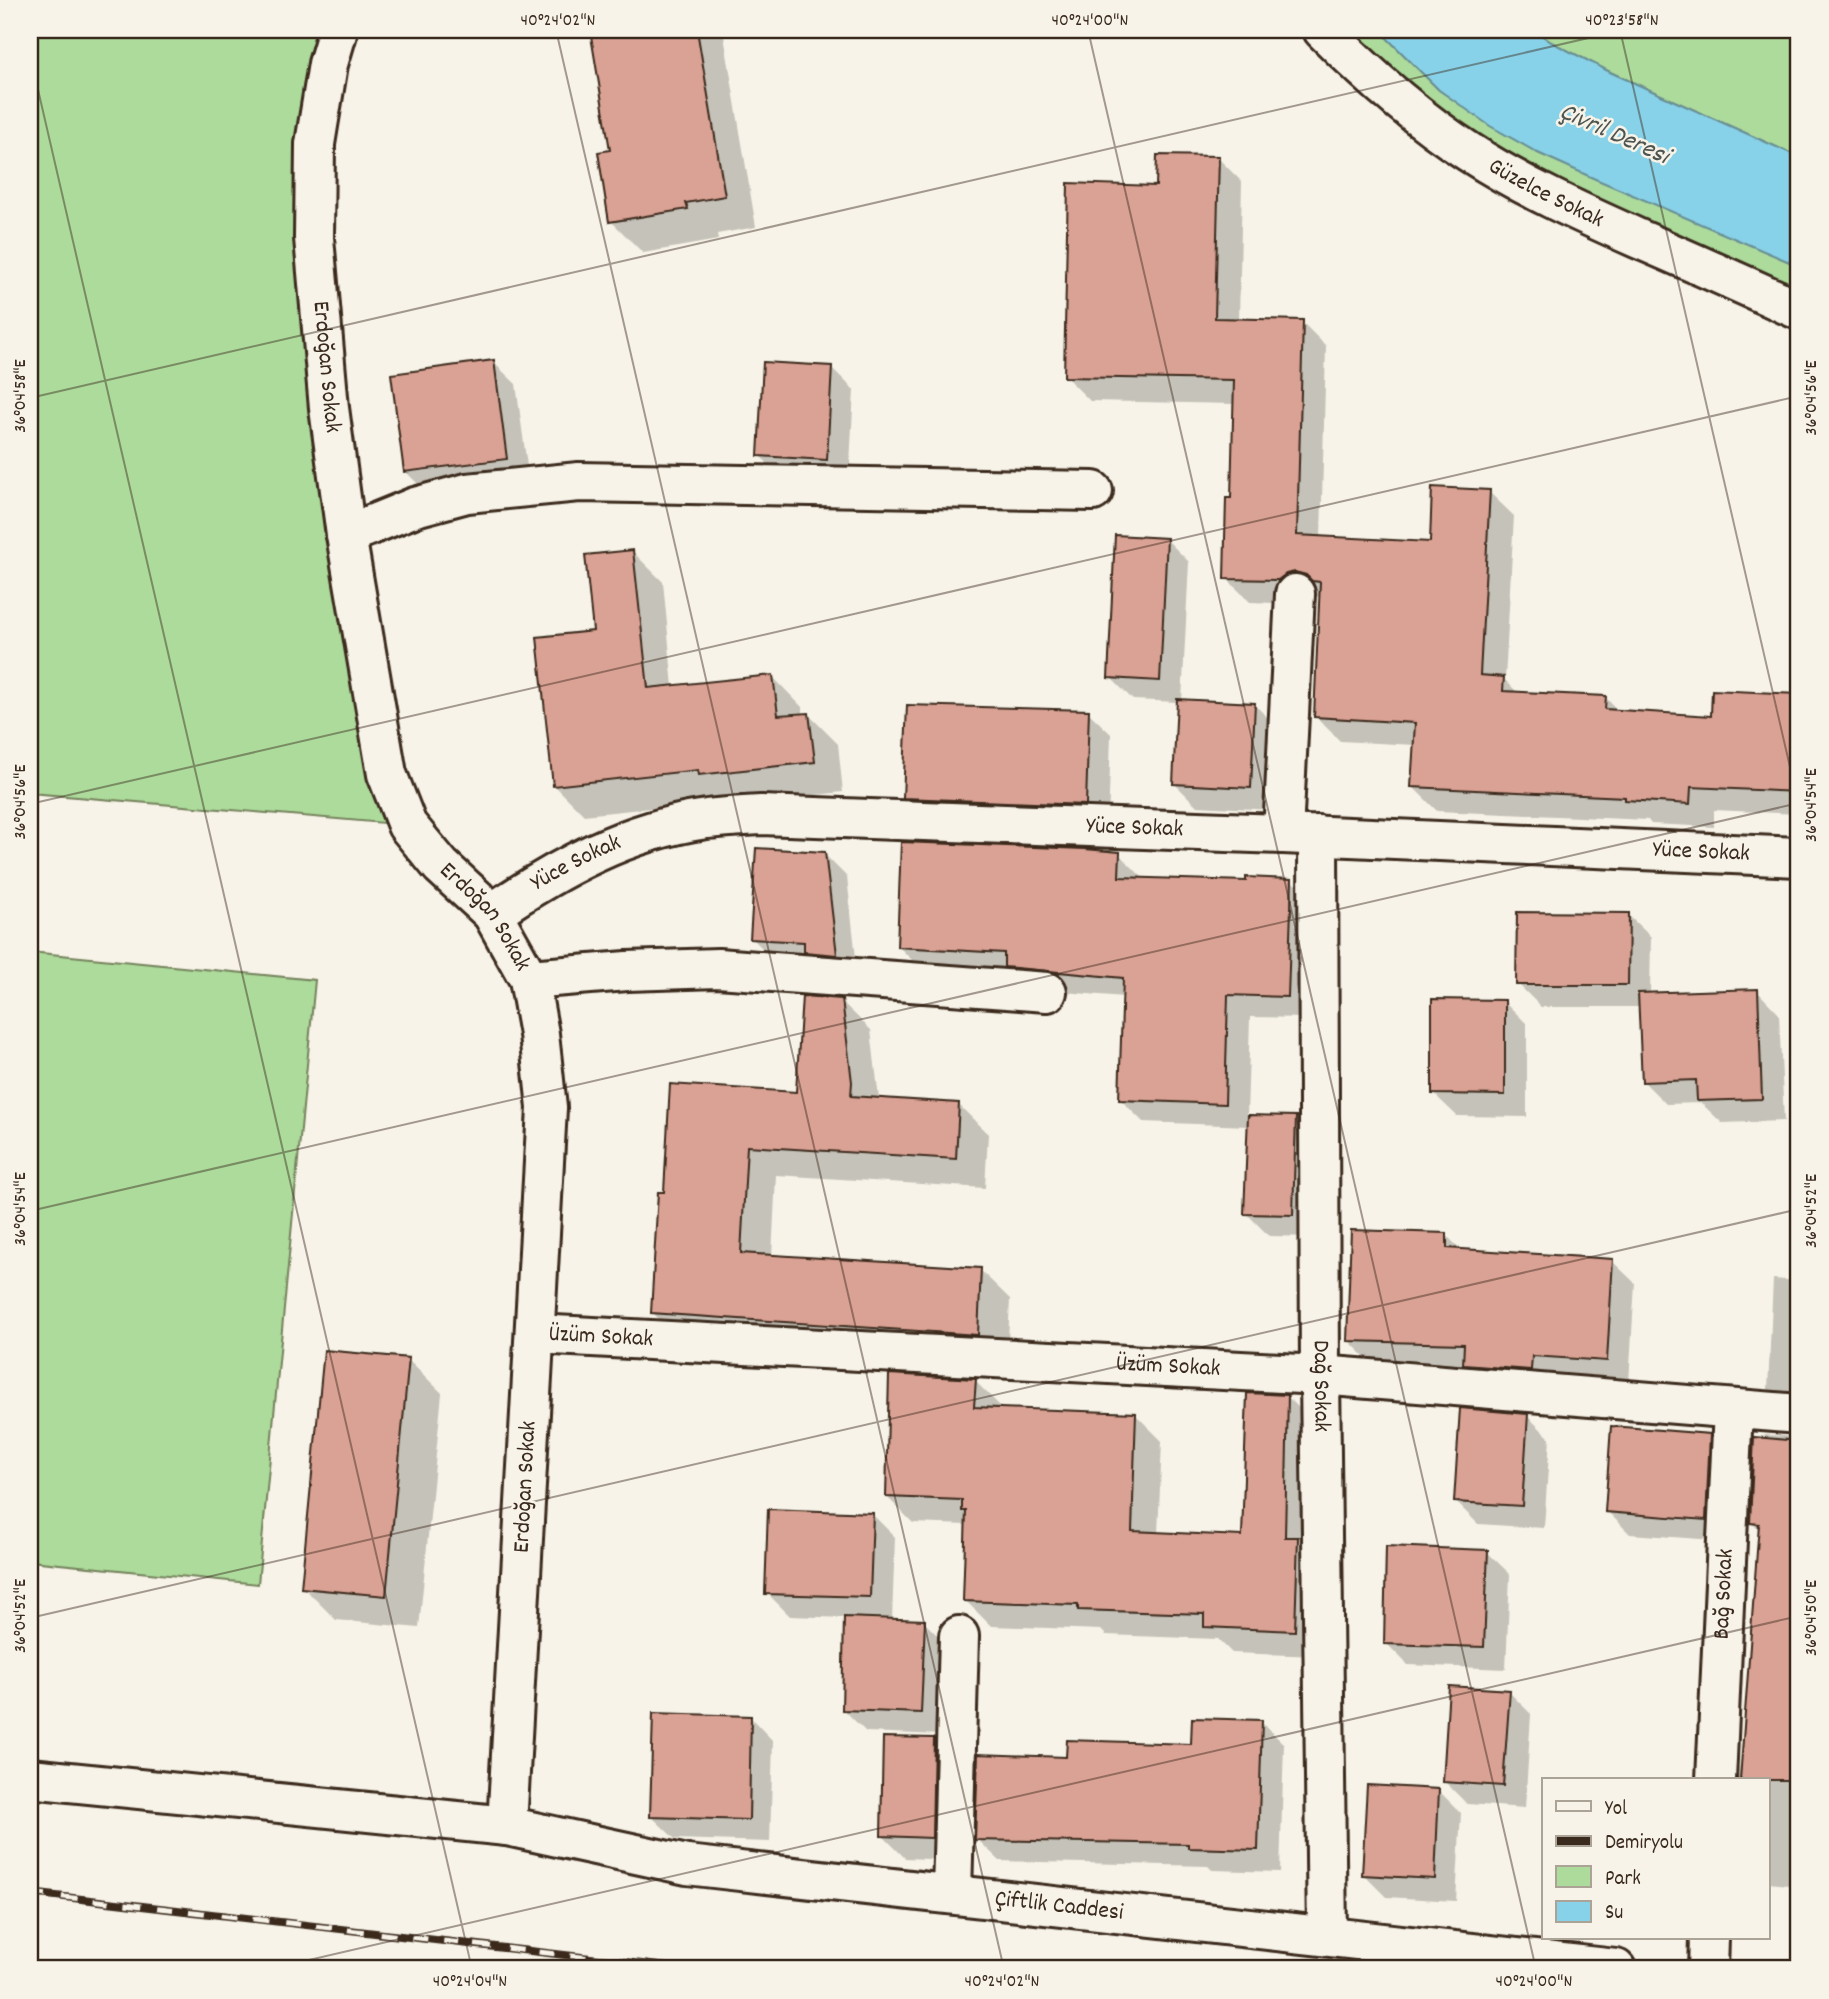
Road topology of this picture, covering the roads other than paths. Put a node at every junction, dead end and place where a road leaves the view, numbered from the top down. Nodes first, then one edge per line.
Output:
1 (338, 30) edge
2 (1323, 30) edge
3 (1799, 310) edge
4 (1093, 491) dead end
5 (346, 536) junction
6 (1295, 594) dead end
7 (1301, 834) junction
8 (1799, 857) edge
9 (492, 913) junction
10 (528, 979) junction
11 (1047, 992) dead end
12 (535, 1334) junction
13 (1320, 1375) junction
14 (1733, 1409) junction
15 (1799, 1414) edge
16 (959, 1636) dead end
17 (30, 1778) edge
18 (1716, 1778) edge
19 (507, 1826) junction
20 (952, 1894) junction
21 (1327, 1937) junction
22 (1709, 1940) edge
23 (1616, 1969) edge
24 (1708, 1969) edge

1 - 5 street, Erdoğan Sokak
2 - 3 street, Güzelce Sokak
4 - 5 street
5 - 9 street, Erdoğan Sokak
6 - 7 street, Dağ Sokak
7 - 8 street, Yüce Sokak
7 - 9 street, Yüce Sokak
7 - 13 street, Dağ Sokak
9 - 10 street, Erdoğan Sokak
10 - 11 street
10 - 12 street, Erdoğan Sokak
12 - 13 street, Üzüm Sokak
12 - 19 street, Erdoğan Sokak
13 - 14 street, Üzüm Sokak
13 - 21 street, Dağ Sokak
14 - 15 street, Üzüm Sokak
14 - 18 street, Bağ Sokak
16 - 20 street
17 - 19 street, Çiftlik Caddesi
19 - 20 street, Çiftlik Caddesi
20 - 21 street, Çiftlik Caddesi
21 - 23 street, Çiftlik Caddesi
22 - 24 street

